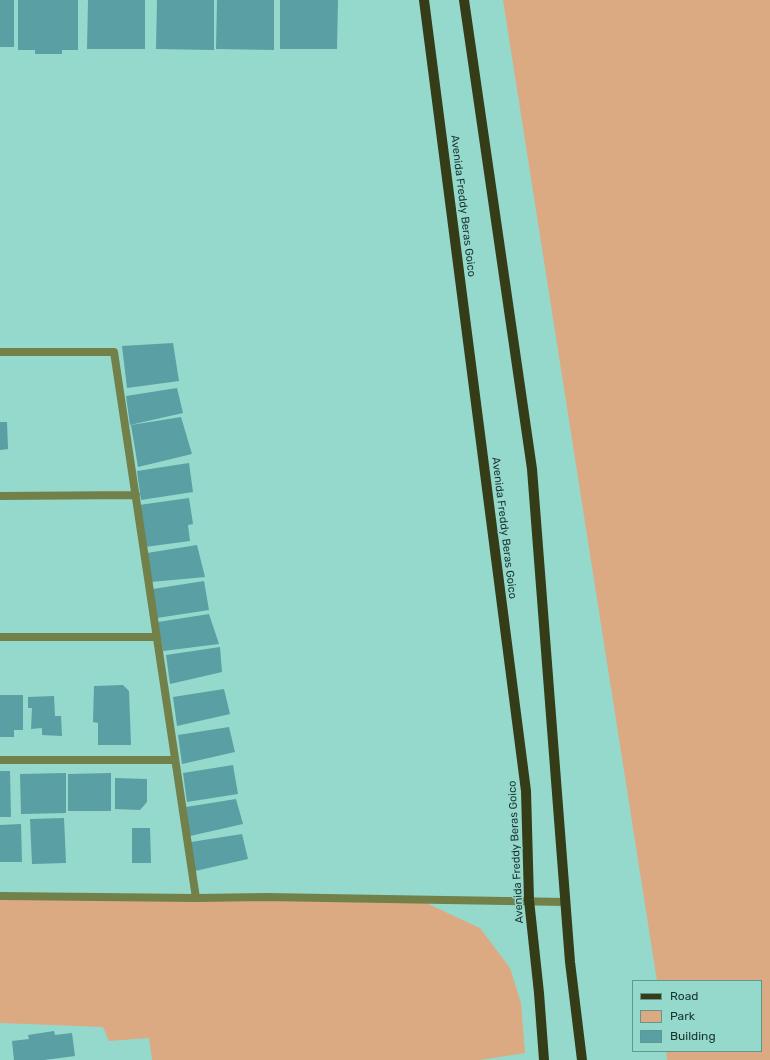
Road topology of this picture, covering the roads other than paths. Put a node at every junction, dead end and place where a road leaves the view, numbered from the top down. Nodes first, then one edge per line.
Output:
1 (424, 0) edge
2 (464, 0) edge
3 (0, 352) edge
4 (136, 495) junction
5 (0, 496) edge
6 (0, 637) edge
7 (156, 637) junction
8 (0, 760) edge
9 (175, 760) junction
10 (0, 896) edge
11 (196, 898) junction
12 (529, 900) junction
13 (566, 902) junction
14 (544, 1060) edge
15 (582, 1060) edge

1 - 12 main road, Avenida Freddy Beras Goico
2 - 13 main road
3 - 4 street
4 - 5 street
4 - 7 street
6 - 7 street
7 - 9 street
8 - 9 street
9 - 11 street
10 - 11 street
11 - 12 street
12 - 13 street
12 - 14 main road, Avenida Freddy Beras Goico
13 - 15 main road

